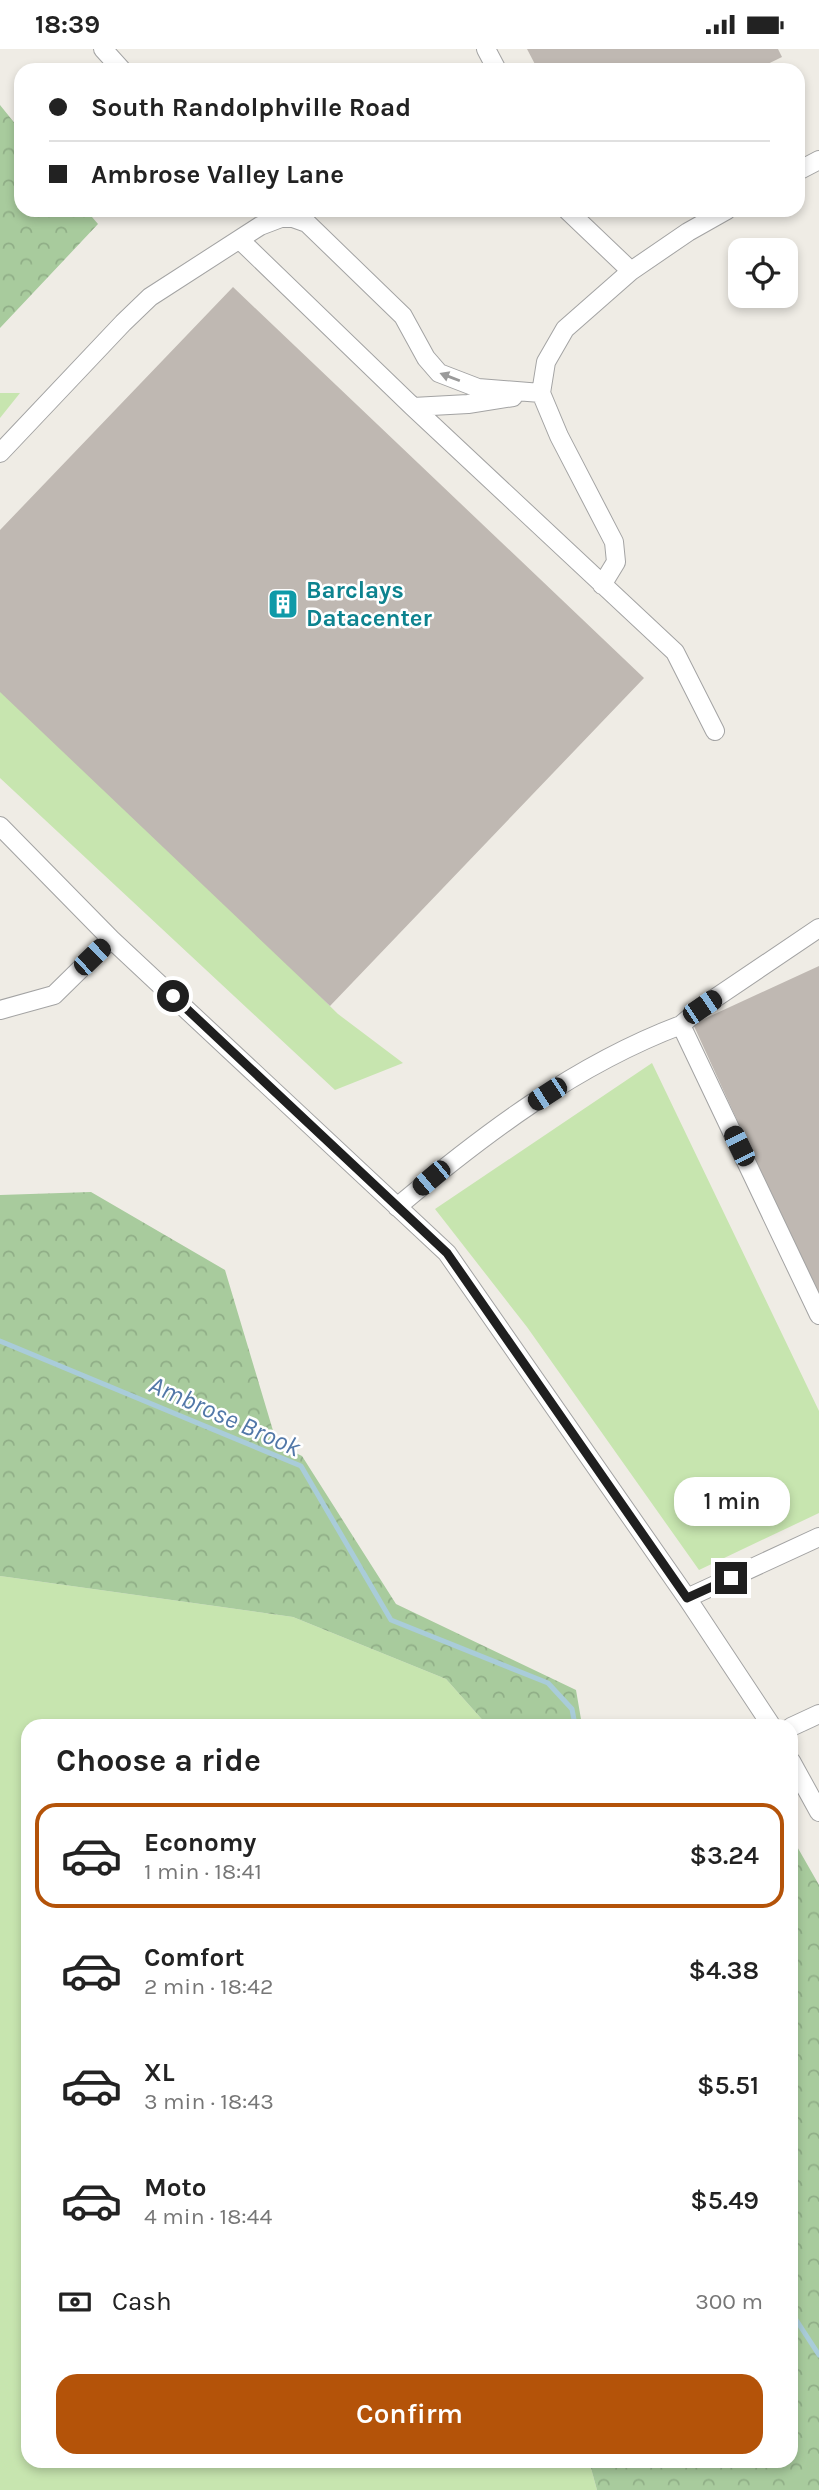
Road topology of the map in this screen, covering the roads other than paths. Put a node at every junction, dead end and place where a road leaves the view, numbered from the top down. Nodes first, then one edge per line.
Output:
1 (103, 49) edge
2 (116, 63) edge
3 (574, 217) edge
4 (715, 217) edge
5 (240, 240) junction
6 (631, 271) junction
7 (541, 393) junction
8 (413, 407) junction
9 (0, 453) edge
10 (602, 585) junction
11 (715, 731) dead end
12 (0, 826) edge
13 (819, 928) edge
14 (111, 939) junction
15 (0, 1010) edge
16 (681, 1025) junction
17 (397, 1206) junction
18 (819, 1315) edge
19 (819, 1537) edge
20 (687, 1598) junction
21 (819, 1714) edge
22 (767, 1719) edge
23 (798, 1724) edge
24 (798, 1774) edge
25 (819, 1812) edge

1 - 2 street
3 - 6 street
4 - 6 street
7 -> 5 street
5 - 8 street
5 - 9 street
6 - 7 street
7 - 8 street
7 - 10 street
8 - 10 street
10 - 11 street
12 - 14 street
13 - 16 street
14 - 15 street
14 - 17 street
16 - 17 street
16 - 18 street
17 - 20 street
19 - 20 street
20 - 22 street
21 - 23 street
24 - 25 street

